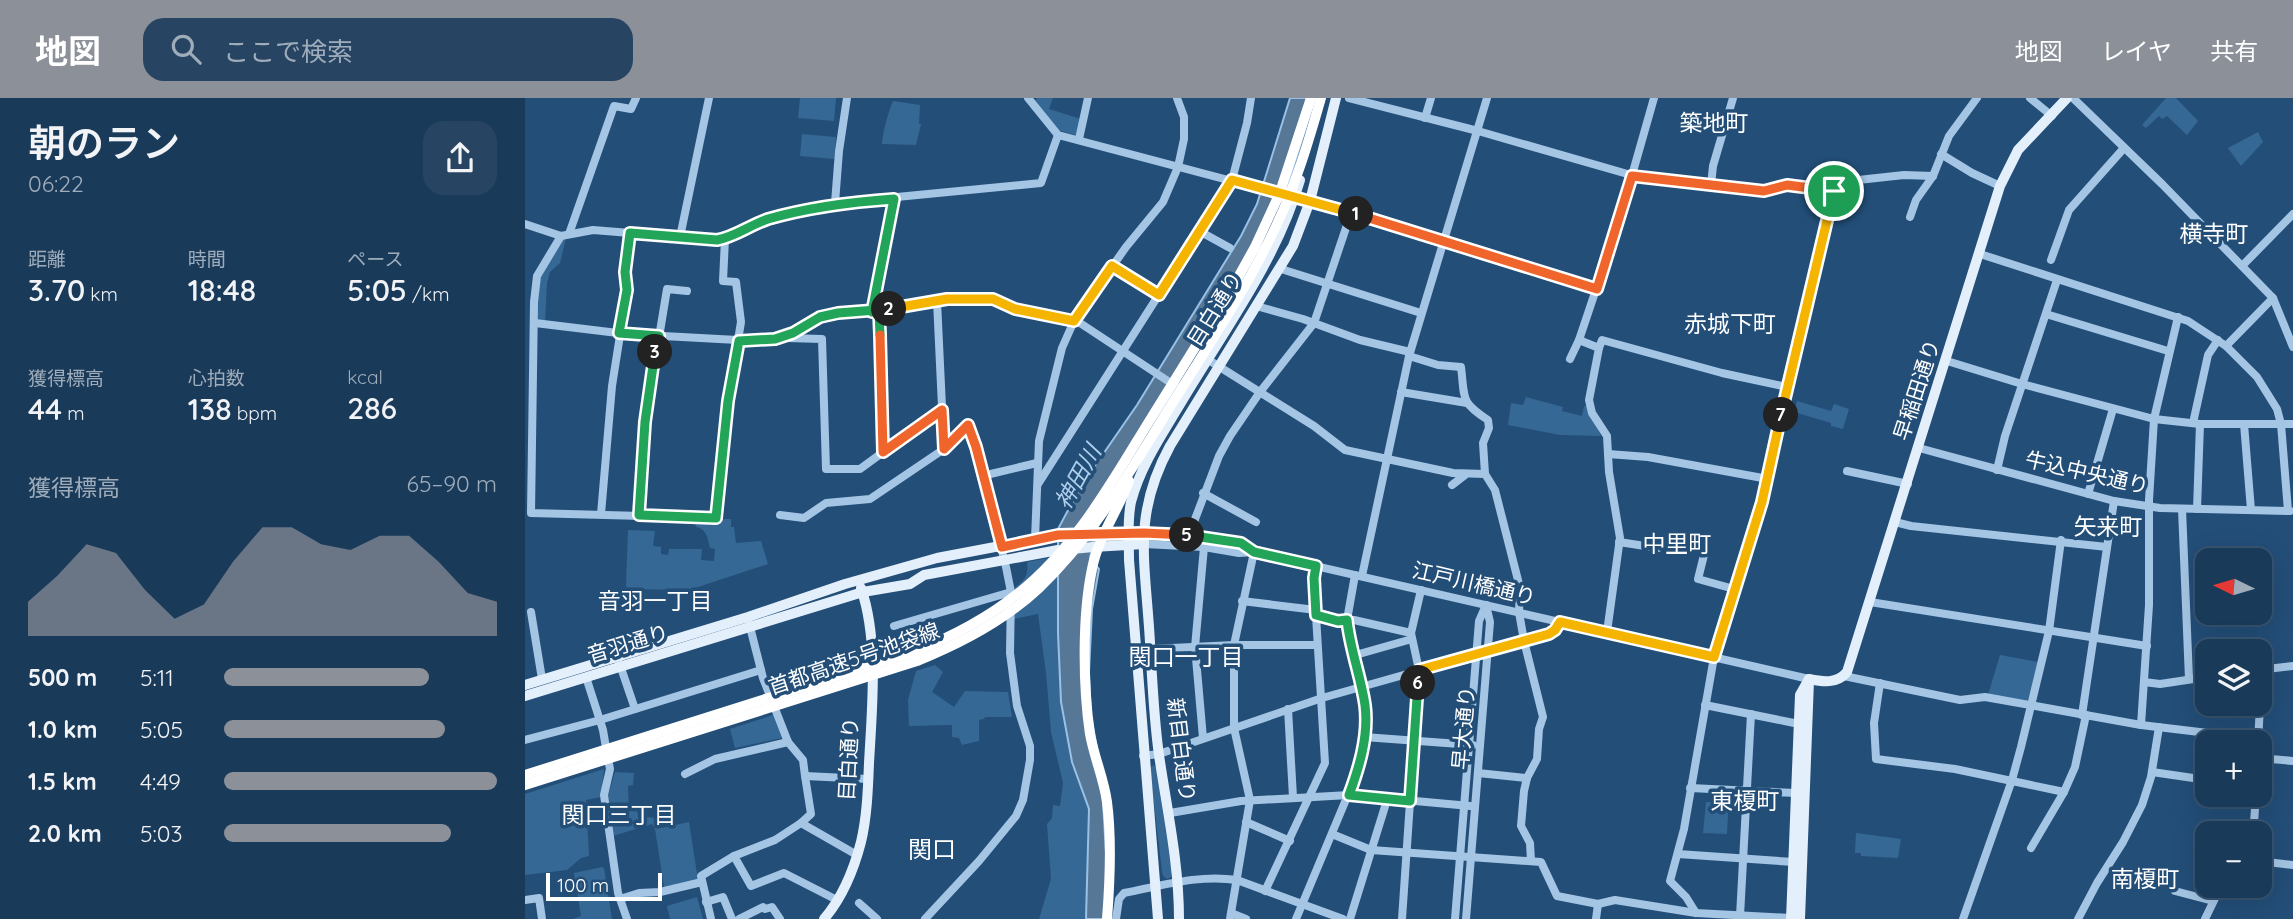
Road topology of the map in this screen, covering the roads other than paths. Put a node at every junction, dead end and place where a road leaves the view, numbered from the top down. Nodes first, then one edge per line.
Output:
1 (636, 98) edge
2 (709, 98) edge
3 (847, 98) edge
4 (1028, 98) edge
5 (1089, 98) edge
6 (1177, 98) edge
7 (1251, 98) edge
8 (1311, 98) edge
9 (1322, 98) edge
10 (1336, 98) edge
11 (1349, 98) edge
12 (1431, 98) edge
13 (1487, 98) edge
14 (1654, 98) edge
15 (1733, 98) edge
16 (2030, 98) edge
17 (2067, 98) edge
18 (2073, 98) edge
19 (1975, 101) edge
20 (2052, 116) junction
21 (1426, 118) junction
22 (1478, 131) junction
23 (1058, 135) junction
24 (1079, 139) junction
25 (2124, 148) junction
26 (1941, 154) junction
27 (1178, 167) junction
28 (1632, 176) junction
29 (1933, 176) junction
30 (1232, 180) junction
31 (1711, 185) junction
32 (2000, 186) junction
33 (1834, 191) junction
34 (1290, 196) junction
35 (894, 199) junction
36 (1310, 201) junction
37 (835, 203) junction
38 (1352, 213) junction
39 (2293, 215) edge
40 (1910, 217) dead end
41 (525, 223) edge
42 (1201, 232) junction
43 (630, 233) junction
44 (565, 235) junction
45 (680, 237) junction
46 (725, 239) junction
47 (1445, 241) junction
48 (1230, 248) dead end
49 (1980, 254) junction
50 (2051, 260) dead end
51 (1112, 266) junction
52 (2242, 266) junction
53 (1280, 269) junction
54 (2057, 279) junction
55 (1327, 285) junction
56 (1597, 289) junction
57 (687, 291) dead end
58 (1159, 295) junction
59 (2273, 298) junction
60 (937, 301) junction
61 (1256, 306) junction
62 (876, 311) junction
63 (1421, 313) junction
64 (2046, 314) junction
65 (2178, 317) junction
66 (1074, 321) junction
67 (535, 323) junction
68 (1314, 323) junction
69 (619, 333) junction
70 (659, 336) junction
71 (535, 337) junction
72 (780, 337) junction
73 (525, 340) edge
74 (1579, 340) junction
75 (2218, 340) junction
76 (739, 341) junction
77 (2226, 346) junction
78 (2293, 347) edge
79 (1599, 348) junction
80 (1122, 351) junction
81 (2168, 351) junction
82 (1410, 354) junction
83 (1207, 359) junction
84 (1570, 359) dead end
85 (1947, 361) junction
86 (1219, 367) junction
87 (2022, 384) junction
88 (1787, 387) junction
89 (1182, 390) junction
90 (1260, 392) junction
91 (1402, 392) junction
92 (1467, 403) junction
93 (2113, 409) junction
94 (942, 410) junction
95 (2154, 419) junction
96 (2197, 424) junction
97 (2244, 424) junction
98 (2281, 424) junction
99 (2293, 424) edge
100 (1919, 448) junction
101 (944, 449) junction
102 (883, 452) junction
103 (1608, 454) junction
104 (1387, 458) junction
105 (1136, 462) junction
106 (1037, 463) junction
107 (1997, 470) junction
108 (1847, 471) dead end
109 (1485, 474) junction
110 (1465, 475) junction
111 (982, 476) junction
112 (1768, 479) junction
113 (1907, 484) junction
114 (1452, 485) dead end
115 (1036, 487) junction
116 (1203, 493) junction
117 (2088, 494) junction
118 (2114, 501) junction
119 (2150, 507) junction
120 (2182, 509) junction
121 (2197, 509) junction
122 (2251, 510) junction
123 (2290, 511) edge
124 (601, 514) junction
125 (639, 515) junction
126 (780, 515) dead end
127 (1256, 522) dead end
128 (1895, 522) junction
129 (1189, 535) junction
130 (1144, 538) junction
131 (1035, 539) junction
132 (1128, 539) junction
133 (2060, 540) junction
134 (1619, 542) junction
135 (1002, 547) junction
136 (1204, 547) junction
137 (2107, 547) junction
138 (1254, 552) junction
139 (1005, 559) junction
140 (1316, 566) junction
141 (1359, 575) junction
142 (859, 580) junction
143 (1734, 589) junction
144 (1421, 590) junction
145 (863, 592) junction
146 (1011, 592) junction
147 (1242, 601) junction
148 (1870, 602) junction
149 (1486, 605) junction
150 (531, 612) dead end
151 (1520, 612) junction
152 (1316, 613) junction
153 (1347, 620) junction
154 (1560, 622) junction
155 (748, 623) junction
156 (894, 626) dead end
157 (2049, 631) junction
158 (1607, 632) junction
159 (1411, 636) junction
160 (2095, 638) junction
161 (1524, 641) junction
162 (1234, 645) junction
163 (1317, 645) junction
164 (2147, 646) junction
165 (1195, 647) junction
166 (1151, 649) junction
167 (1488, 652) junction
168 (1352, 656) junction
169 (1477, 656) junction
170 (1714, 657) junction
171 (619, 662) junction
172 (2293, 666) edge
173 (2272, 669) edge
174 (761, 670) junction
175 (1419, 670) junction
176 (1845, 676) junction
177 (586, 677) junction
178 (542, 679) junction
179 (1809, 679) junction
180 (2195, 679) edge
181 (2189, 680) junction
182 (2144, 682) junction
183 (1880, 683) junction
184 (525, 685) edge
185 (1360, 687) junction
186 (525, 696) edge
187 (1322, 698) junction
188 (1705, 705) junction
189 (2030, 705) junction
190 (635, 709) junction
191 (1288, 709) junction
192 (1751, 714) junction
193 (2084, 715) junction
194 (600, 720) junction
195 (1799, 724) junction
196 (2141, 725) junction
197 (2159, 727) junction
198 (1234, 728) junction
199 (2195, 732) edge
200 (1364, 737) junction
201 (1203, 738) junction
202 (525, 740) edge
203 (788, 742) junction
204 (1414, 742) junction
205 (1470, 744) junction
206 (1480, 745) junction
207 (1159, 754) junction
208 (1143, 756) junction
209 (2272, 759) edge
210 (2293, 761) edge
211 (2152, 772) junction
212 (1478, 773) junction
213 (685, 774) dead end
214 (525, 775) edge
215 (805, 776) junction
216 (1527, 778) junction
217 (2195, 778) edge
218 (868, 779) junction
219 (2012, 780) junction
220 (525, 785) edge
221 (1690, 788) junction
222 (1746, 792) junction
223 (2064, 792) junction
224 (1796, 793) junction
225 (1349, 795) junction
226 (1293, 797) junction
227 (1309, 797) junction
228 (1250, 800) junction
229 (1387, 800) junction
230 (1410, 801) junction
231 (1465, 805) junction
232 (1475, 806) junction
233 (1170, 813) junction
234 (1246, 822) junction
235 (800, 824) junction
236 (1332, 834) junction
237 (1290, 841) junction
238 (2031, 848) dead end
239 (1371, 850) junction
240 (1407, 852) junction
241 (1678, 853) junction
242 (857, 855) junction
243 (734, 856) junction
244 (1461, 856) junction
245 (1471, 857) junction
246 (1743, 858) junction
247 (1531, 862) junction
248 (1794, 862) junction
249 (2272, 863) edge
250 (2293, 865) edge
251 (1237, 880) junction
252 (702, 882) junction
253 (1178, 882) junction
254 (1157, 887) junction
255 (1265, 891) junction
256 (2175, 891) dead end
257 (843, 896) junction
258 (2215, 898) edge
259 (620, 899) junction
260 (525, 900) edge
261 (2213, 901) junction
262 (706, 902) junction
263 (859, 903) dead end
264 (1302, 904) junction
265 (1598, 904) junction
266 (1696, 913) junction
267 (1230, 916) edge
268 (1740, 916) junction
269 (1716, 917) edge
270 (1339, 918) edge
271 (542, 919) edge
272 (627, 919) edge
273 (711, 919) edge
274 (732, 919) edge
275 (739, 919) edge
276 (781, 919) edge
277 (824, 919) edge
278 (877, 919) edge
279 (925, 919) edge
280 (1107, 919) edge
281 (1116, 919) edge
282 (1158, 919) edge
283 (1179, 919) edge
284 (1246, 919) edge
285 (1296, 919) edge
286 (1350, 919) edge
287 (1402, 919) edge
288 (1455, 919) edge
289 (1466, 919) edge
290 (1596, 919) edge
291 (1794, 919) edge
292 (1963, 919) edge
293 (2078, 919) edge
294 (2205, 919) edge

1 - 44 street
2 - 45 street
3 - 37 street
4 - 23 street
5 - 24 street
6 - 27 street
7 - 30 street
8 - 214 highway, 首都高速5号池袋線, bridge
9 - 34 main road, 目白通り
9 - 105 highway, 首都高速5号池袋線, bridge
10 - 36 main road, 目白通り
11 - 21 street
12 - 21 street
13 - 22 street
14 - 28 street
15 - 31 street
16 - 20 street
17 - 20 main road, 早稲田通り
18 - 25 street
19 - 26 street
20 - 32 main road, 早稲田通り
21 - 22 street
22 - 28 street
22 - 47 street
23 - 24 street
23 - 35 street
24 - 27 street
25 - 50 street
25 - 52 street
26 - 29 street
26 - 32 street
27 - 30 street
27 - 51 street
28 - 31 street
28 - 56 street
29 - 33 street
29 - 40 street
30 - 34 street
30 - 42 street
31 - 33 street
32 - 49 main road, 早稲田通り
33 - 88 street
34 - 36 street
34 - 83 main road, 目白通り
35 - 37 street
35 - 62 street
36 - 38 street
36 - 53 main road, 目白通り
37 - 46 street
38 - 47 street
38 - 55 street
39 - 52 street
41 - 44 street
42 - 48 street
42 - 58 street
43 - 44 street
43 - 45 street
43 - 69 street
44 - 67 street
45 - 46 street
46 - 76 street
47 - 56 street
47 - 63 street
49 - 54 street
49 - 85 main road, 早稲田通り
51 - 58 street
51 - 66 street
52 - 59 street
53 - 55 street
53 - 61 main road, 目白通り
54 - 64 street
54 - 65 street
55 - 63 street
55 - 68 street
56 - 74 street
57 - 70 street
58 - 80 street
59 - 77 street
59 - 78 street
60 - 62 street
60 - 66 street
60 - 94 street
61 - 68 street
61 - 86 main road, 目白通り
62 - 72 street
62 - 102 street
63 - 82 street
64 - 81 street
64 - 87 street
65 - 75 street
65 - 81 street
66 - 80 street
66 - 106 street
67 - 69 street
67 - 71 street
68 - 82 street
68 - 90 street
69 - 70 street
69 - 124 street
70 - 76 street
70 - 125 street
71 - 73 street
71 - 124 street
72 - 76 street
72 - 102 street
74 - 79 street
74 - 84 street
75 - 77 street
75 - 96 street
76 - 125 street
77 - 98 street
79 - 88 street
79 - 103 street
80 - 89 street
80 - 115 street
81 - 95 street
82 - 91 street
82 - 92 street
83 - 86 street
83 - 89 main road, 目白通り
85 - 87 street
85 - 100 main road, 早稲田通り
86 - 90 street
86 - 130 main road, 目白通り
87 - 93 street
87 - 107 street
88 - 112 street
89 - 132 main road, 目白通り
90 - 104 street
90 - 116 street
91 - 92 street
91 - 104 street
92 - 109 street
93 - 95 street
93 - 117 street
94 - 101 street
94 - 102 street
95 - 96 street
95 - 119 street
96 - 97 street
96 - 121 street
97 - 98 street
97 - 122 street
98 - 99 street
98 - 123 street
100 - 107 street, 牛込中央通り
100 - 113 main road, 早稲田通り
101 - 111 street
101 - 126 street
103 - 112 street
103 - 134 street
104 - 110 street
104 - 141 street
105 - 220 highway, 首都高速5号池袋線, bridge
105 - 280 highway, bridge
106 - 111 street
106 - 115 street
107 - 117 street, 牛込中央通り
108 - 113 street
109 - 110 street
109 - 151 street
110 - 114 street
111 - 135 street
112 - 143 street
113 - 128 main road, 早稲田通り
115 - 131 street
116 - 127 street
116 - 129 street
117 - 118 street, 牛込中央通り
118 - 119 street, 牛込中央通り
118 - 137 street
119 - 120 street, 牛込中央通り
119 - 164 street
120 - 121 street, 牛込中央通り
120 - 181 street
121 - 122 street, 牛込中央通り
122 - 123 street, 牛込中央通り
124 - 125 street
128 - 133 street
128 - 148 main road, 早稲田通り
129 - 130 street, 江戸川橋通り
129 - 138 street, 江戸川橋通り
130 - 132 main road
130 - 136 street, 江戸川橋通り
130 - 166 main road, 新目白通り
131 - 132 main road, bridge
131 - 135 main road
132 - 139 main road, bridge
132 - 208 main road, 新目白通り
133 - 137 street
133 - 157 street
134 - 143 street
134 - 158 street
135 - 139 street
135 - 142 main road
136 - 138 street, 江戸川橋通り
136 - 165 street
137 - 160 street
138 - 140 street, 江戸川橋通り
138 - 147 street
139 - 145 main road
139 - 146 street
140 - 141 street, 江戸川橋通り
140 - 152 street
141 - 144 street, 江戸川橋通り
141 - 153 street
142 - 145 main road, 目白通り
142 - 155 main road, 音羽通り
143 - 170 street
144 - 149 street, 江戸川橋通り
144 - 159 street
145 - 155 main road, 音羽通り
145 - 218 main road, 目白通り
146 - 156 street
146 - 279 street
147 - 152 street
147 - 162 street
148 - 157 street
148 - 176 main road, 早稲田通り
149 - 151 street, 江戸川橋通り
149 - 167 street, 早大通り
149 - 169 street, 早大通り
150 - 178 street
151 - 154 street, 江戸川橋通り
151 - 161 street
152 - 153 street
152 - 163 street
153 - 159 street
153 - 168 street
154 - 158 street, 江戸川橋通り
154 - 161 street
155 - 171 main road, 音羽通り
155 - 174 street
157 - 160 street
157 - 189 street
158 - 170 street, 江戸川橋通り
159 - 168 street
159 - 175 street
160 - 164 street
160 - 193 street
161 - 167 street
161 - 216 street
162 - 163 street
162 - 165 street
162 - 198 street
163 - 187 street
164 - 182 street
165 - 166 street
165 - 201 street
166 - 207 main road, 新目白通り
167 - 169 street
167 - 206 street, 早大通り
168 - 185 street
169 - 175 street
169 - 205 street, 早大通り
170 - 179 street, 江戸川橋通り
170 - 188 street
171 - 177 main road, 音羽通り
171 - 178 main road, 音羽通り
171 - 190 street
172 - 173 street
174 - 190 street
174 - 203 street
175 - 185 street
175 - 204 street
176 - 179 main road
176 - 183 street
177 - 186 main road, 音羽通り
177 - 194 street
178 - 184 main road, 音羽通り
179 - 195 main road
179 - 291 main road
180 - 181 street
181 - 182 street
182 - 196 street
183 - 189 street
183 - 219 street
185 - 187 street
185 - 200 street
187 - 191 street
187 - 227 street
188 - 192 street
188 - 221 street
189 - 193 street
189 - 219 street
190 - 194 street
191 - 198 street
191 - 226 street
192 - 195 street
192 - 222 street
193 - 196 street
193 - 223 street
194 - 202 street
194 - 259 street
195 - 224 main road
196 - 197 street
197 - 199 street
197 - 211 street
198 - 201 street
198 - 228 street
200 - 204 street
200 - 225 street
201 - 207 street
203 - 213 street
203 - 215 street
204 - 205 street
204 - 230 street
205 - 206 street
205 - 231 street, 早大通り
206 - 212 street, 早大通り
207 - 208 street
207 - 233 main road, 新目白通り
208 - 254 main road, 新目白通り
209 - 210 street
211 - 217 street
211 - 293 street
212 - 216 street
212 - 232 street, 早大通り
215 - 218 street
215 - 235 street
216 - 247 street
218 - 242 main road, 目白通り
219 - 223 street
219 - 292 street
221 - 222 street
221 - 241 street
222 - 224 street
222 - 246 street
223 - 238 street
224 - 248 main road
225 - 227 street
225 - 229 street
225 - 236 street
226 - 227 street
226 - 228 street
227 - 237 street
228 - 233 street
228 - 234 street
229 - 230 street
229 - 239 street
230 - 231 street
230 - 240 street
231 - 232 street
231 - 244 street, 早大通り
232 - 245 street, 早大通り
233 - 253 main road, 新目白通り
234 - 237 street
234 - 251 street
235 - 242 street
235 - 243 street
236 - 239 street
236 - 264 street
237 - 255 street
239 - 240 street
239 - 286 street
240 - 244 street
240 - 287 street
241 - 246 street
241 - 266 street
242 - 257 main road, 目白通り
243 - 252 street
243 - 257 street
244 - 245 street
244 - 288 street, 早大通り
245 - 247 street
245 - 289 street, 早大通り
246 - 248 street
246 - 268 street
247 - 265 street
248 - 291 main road
249 - 250 street
251 - 253 street
251 - 255 street
251 - 267 street
252 - 259 street
252 - 262 street
253 - 254 street
253 - 283 main road, 新目白通り
254 - 281 street
254 - 282 main road, 新目白通り
255 - 264 street
256 - 261 street
257 - 277 main road, 目白通り
258 - 261 street
259 - 272 street
260 - 271 street
261 - 294 street
262 - 273 street
262 - 274 street
263 - 278 street
264 - 270 street
264 - 285 street
265 - 266 street
265 - 290 street
266 - 269 street
267 - 284 street
268 - 269 street
268 - 291 street
275 - 276 street

